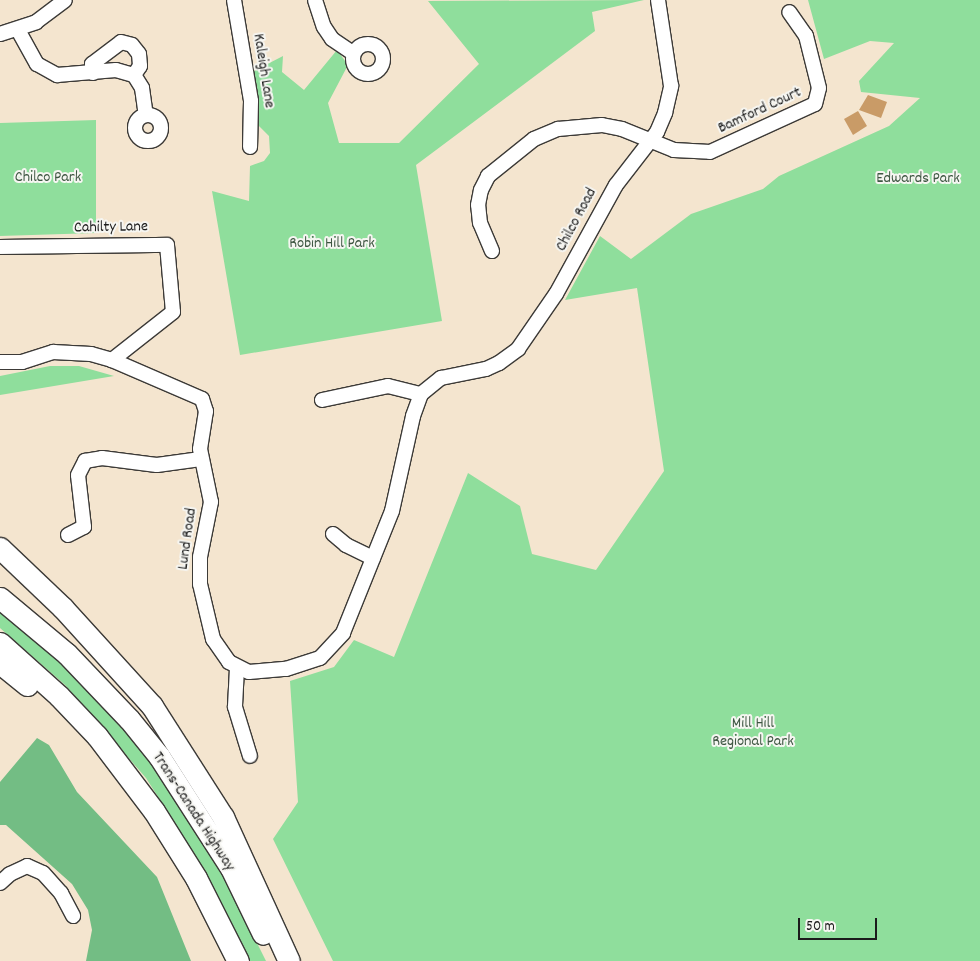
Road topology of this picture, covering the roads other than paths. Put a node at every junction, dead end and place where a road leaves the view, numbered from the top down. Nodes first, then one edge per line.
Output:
1 (65, 0) edge
2 (234, 0) edge
3 (315, 0) edge
4 (658, 0) edge
5 (788, 12) dead end
6 (18, 30) junction
7 (0, 34) edge
8 (353, 53) dead end
9 (93, 73) junction
10 (134, 75) junction
11 (146, 115) dead end
12 (652, 141) junction
13 (250, 147) dead end
14 (0, 247) edge
15 (492, 251) dead end
16 (112, 360) junction
17 (0, 362) edge
18 (421, 394) junction
19 (322, 400) dead end
20 (201, 459) junction
21 (333, 534) dead end
22 (68, 535) dead end
23 (0, 548) edge
24 (373, 558) junction
25 (0, 598) edge
26 (0, 643) edge
27 (0, 663) edge
28 (238, 668) junction
29 (250, 756) dead end
30 (196, 878) junction
31 (0, 883) edge
32 (73, 916) dead end
33 (238, 961) edge
34 (276, 961) edge
35 (289, 961) edge

1 - 6 street
2 - 13 street, Kaleigh Lane
3 - 8 street
4 - 12 street, Chilco Road
5 - 12 street, Bamford Court
6 - 7 street
6 - 9 street
9 - 10 street
9 - 10 street
10 - 11 street
12 - 15 street
12 - 18 street, Chilco Road
14 - 16 street, Cahilty Lane
16 - 17 street, Lund Road
16 - 20 street, Lund Road
18 - 19 street
18 - 24 street
20 - 22 street
20 - 28 street, Lund Road
21 - 24 street
23 - 35 highway
24 - 28 street
25 - 34 highway, Trans-Canada Highway
26 - 30 highway, Trans-Canada Highway
27 - 30 highway
28 - 29 street
30 - 33 highway, Trans-Canada Highway
31 - 32 street

